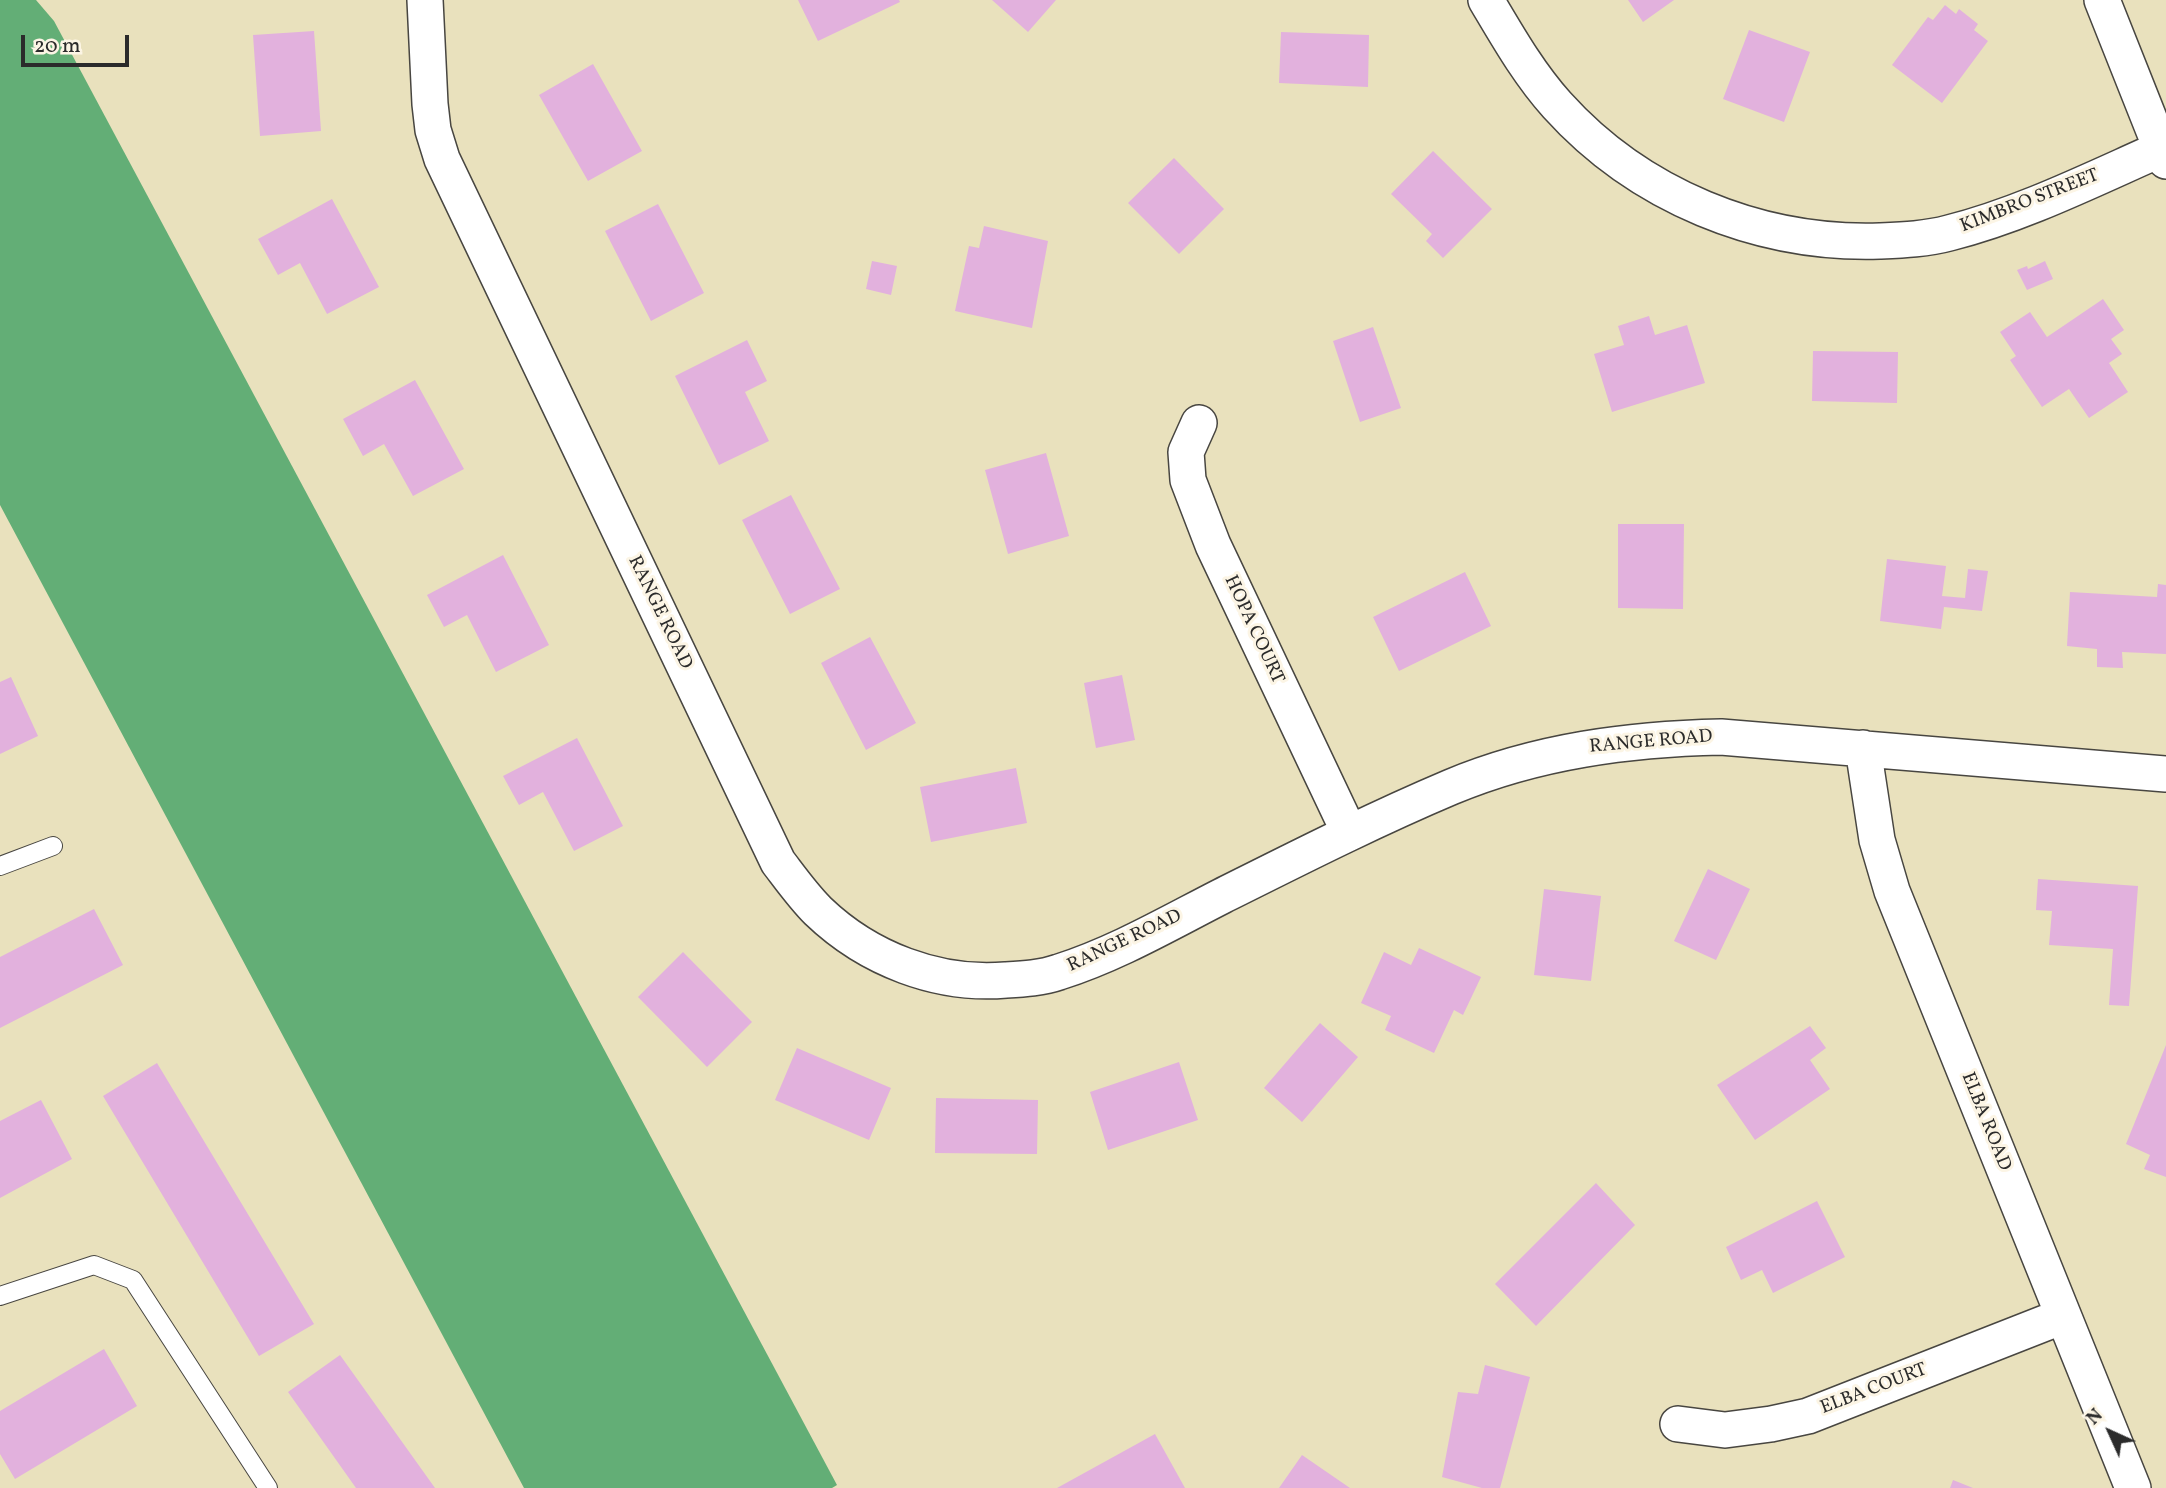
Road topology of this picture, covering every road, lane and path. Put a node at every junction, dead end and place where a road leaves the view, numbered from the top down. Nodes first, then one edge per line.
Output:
1 (425, 0) edge
2 (1486, 0) edge
3 (2102, 0) edge
4 (2164, 155) edge
5 (1199, 423) dead end
6 (1863, 748) junction
7 (2166, 774) edge
8 (1349, 832) junction
9 (53, 846) dead end
10 (0, 866) edge
11 (0, 1296) edge
12 (2063, 1316) junction
13 (1678, 1424) dead end
14 (268, 1488) edge
15 (2133, 1488) edge

1 - 8 street, RANGE ROAD
2 - 4 street, KIMBRO STREET
3 - 4 street
5 - 8 street, HOPA COURT
6 - 7 street, RANGE ROAD
6 - 8 street, RANGE ROAD
6 - 12 street, ELBA ROAD
9 - 10 lane
11 - 14 lane
12 - 13 street, ELBA COURT
12 - 15 street, ELBA ROAD

